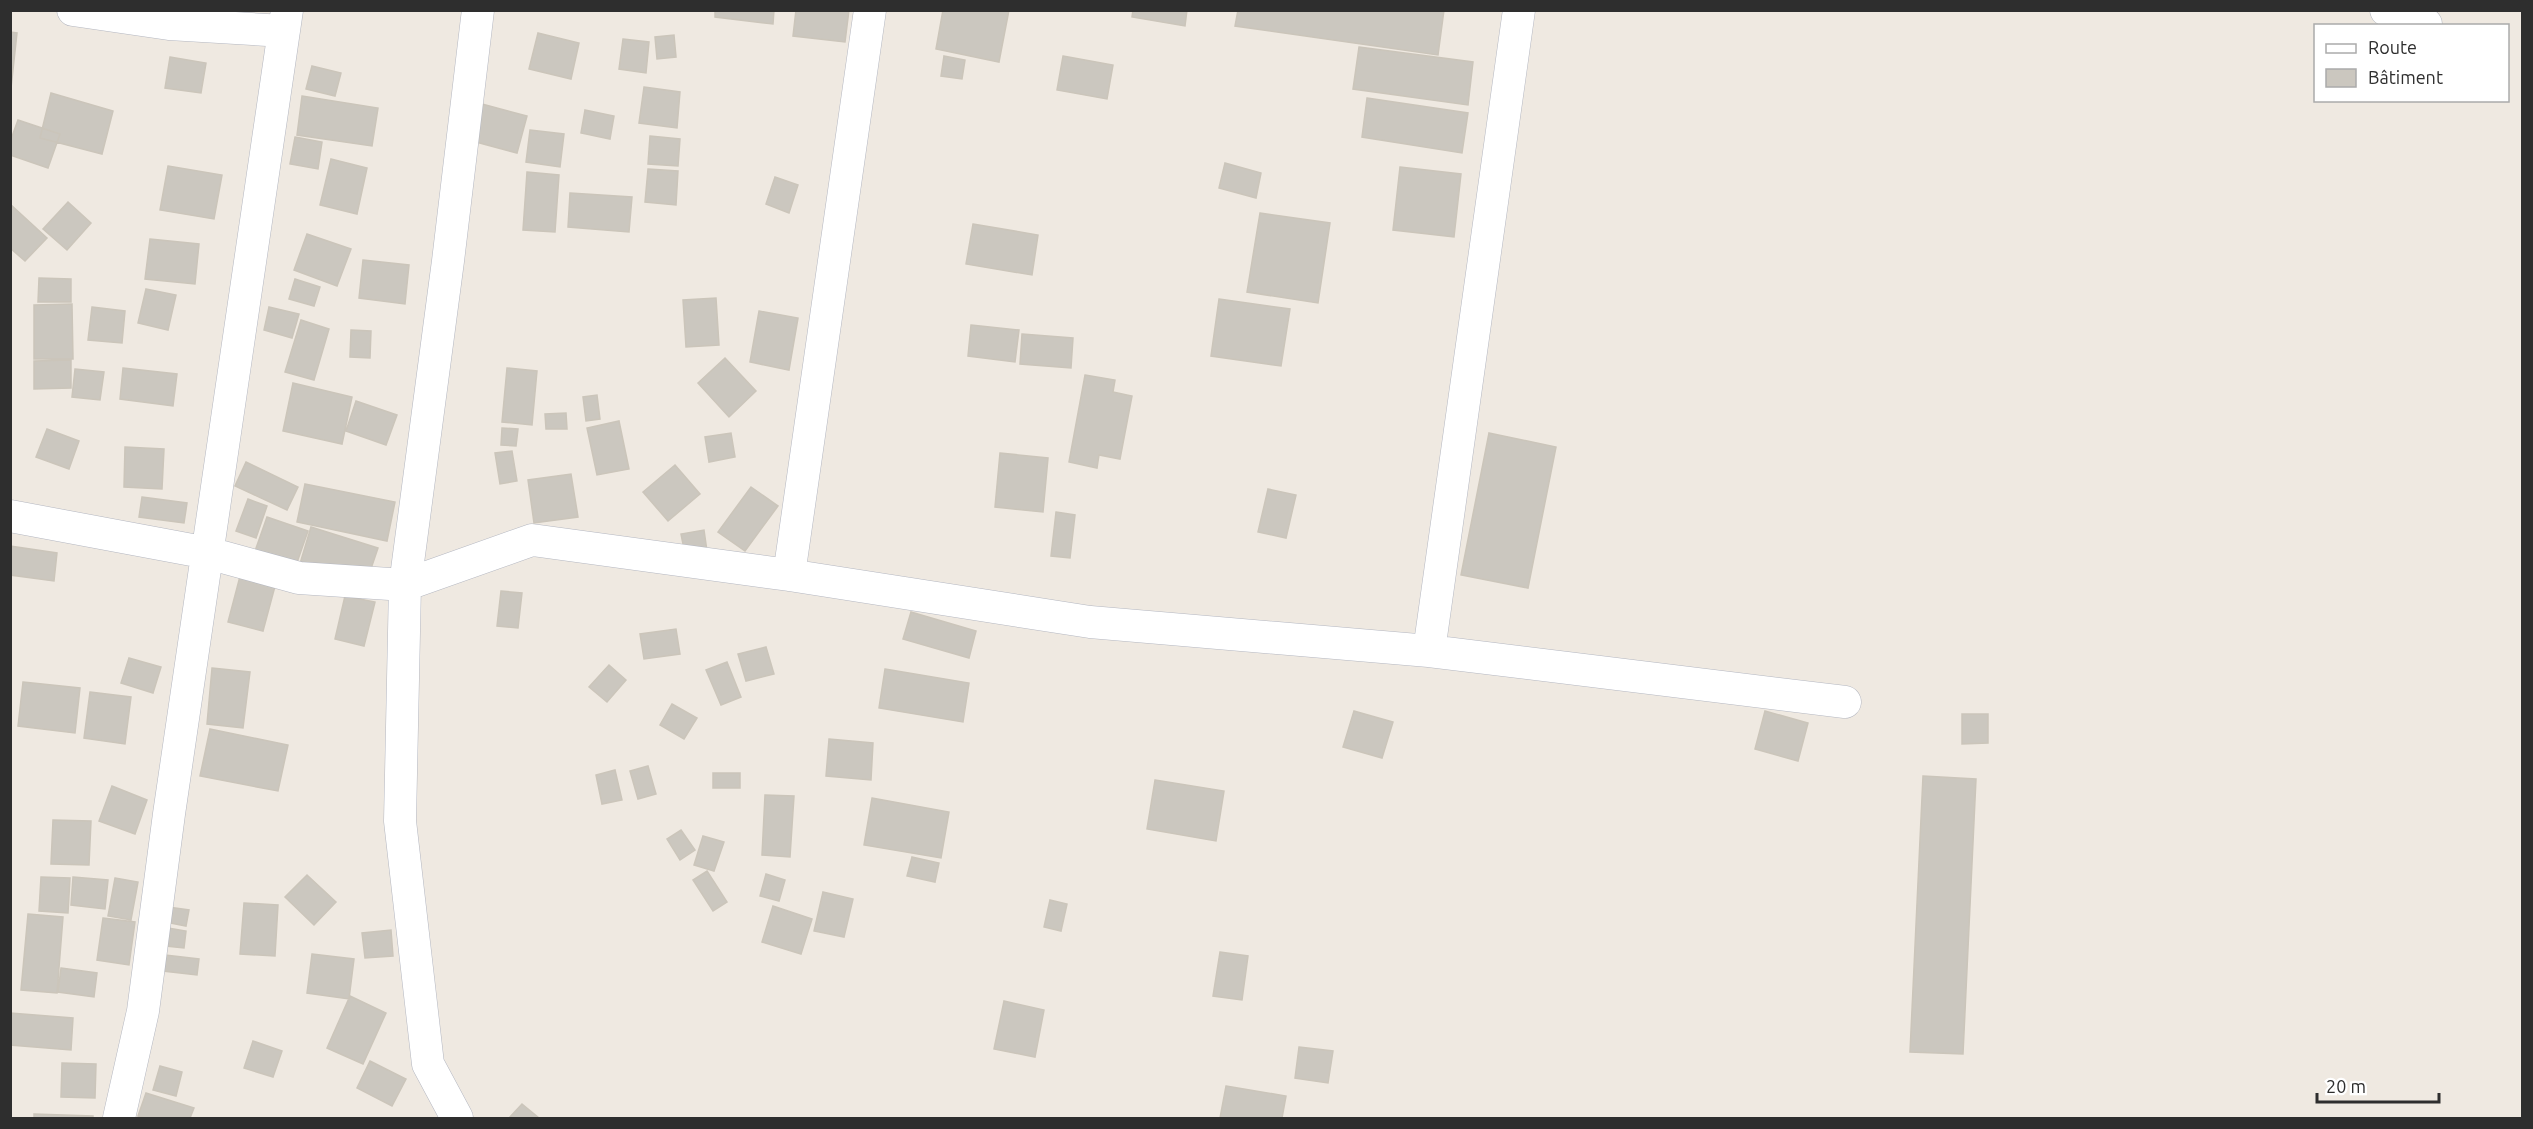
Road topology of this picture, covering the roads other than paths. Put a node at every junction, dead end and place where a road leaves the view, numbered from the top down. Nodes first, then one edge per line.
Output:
1 (73, 10) edge
2 (478, 10) edge
3 (870, 10) edge
4 (1520, 10) edge
5 (2386, 10) edge
6 (286, 21) edge
7 (2426, 24) edge
8 (10, 516) edge
9 (208, 553) junction
10 (789, 575) junction
11 (405, 585) junction
12 (1429, 651) junction
13 (1845, 702) dead end
14 (119, 1119) edge
15 (457, 1119) edge

1 - 6 street
2 - 11 street
3 - 10 street
4 - 12 street
5 - 7 street
6 - 9 street
8 - 9 street
9 - 11 street
9 - 14 street
10 - 11 street
10 - 12 street
11 - 15 street
12 - 13 street

